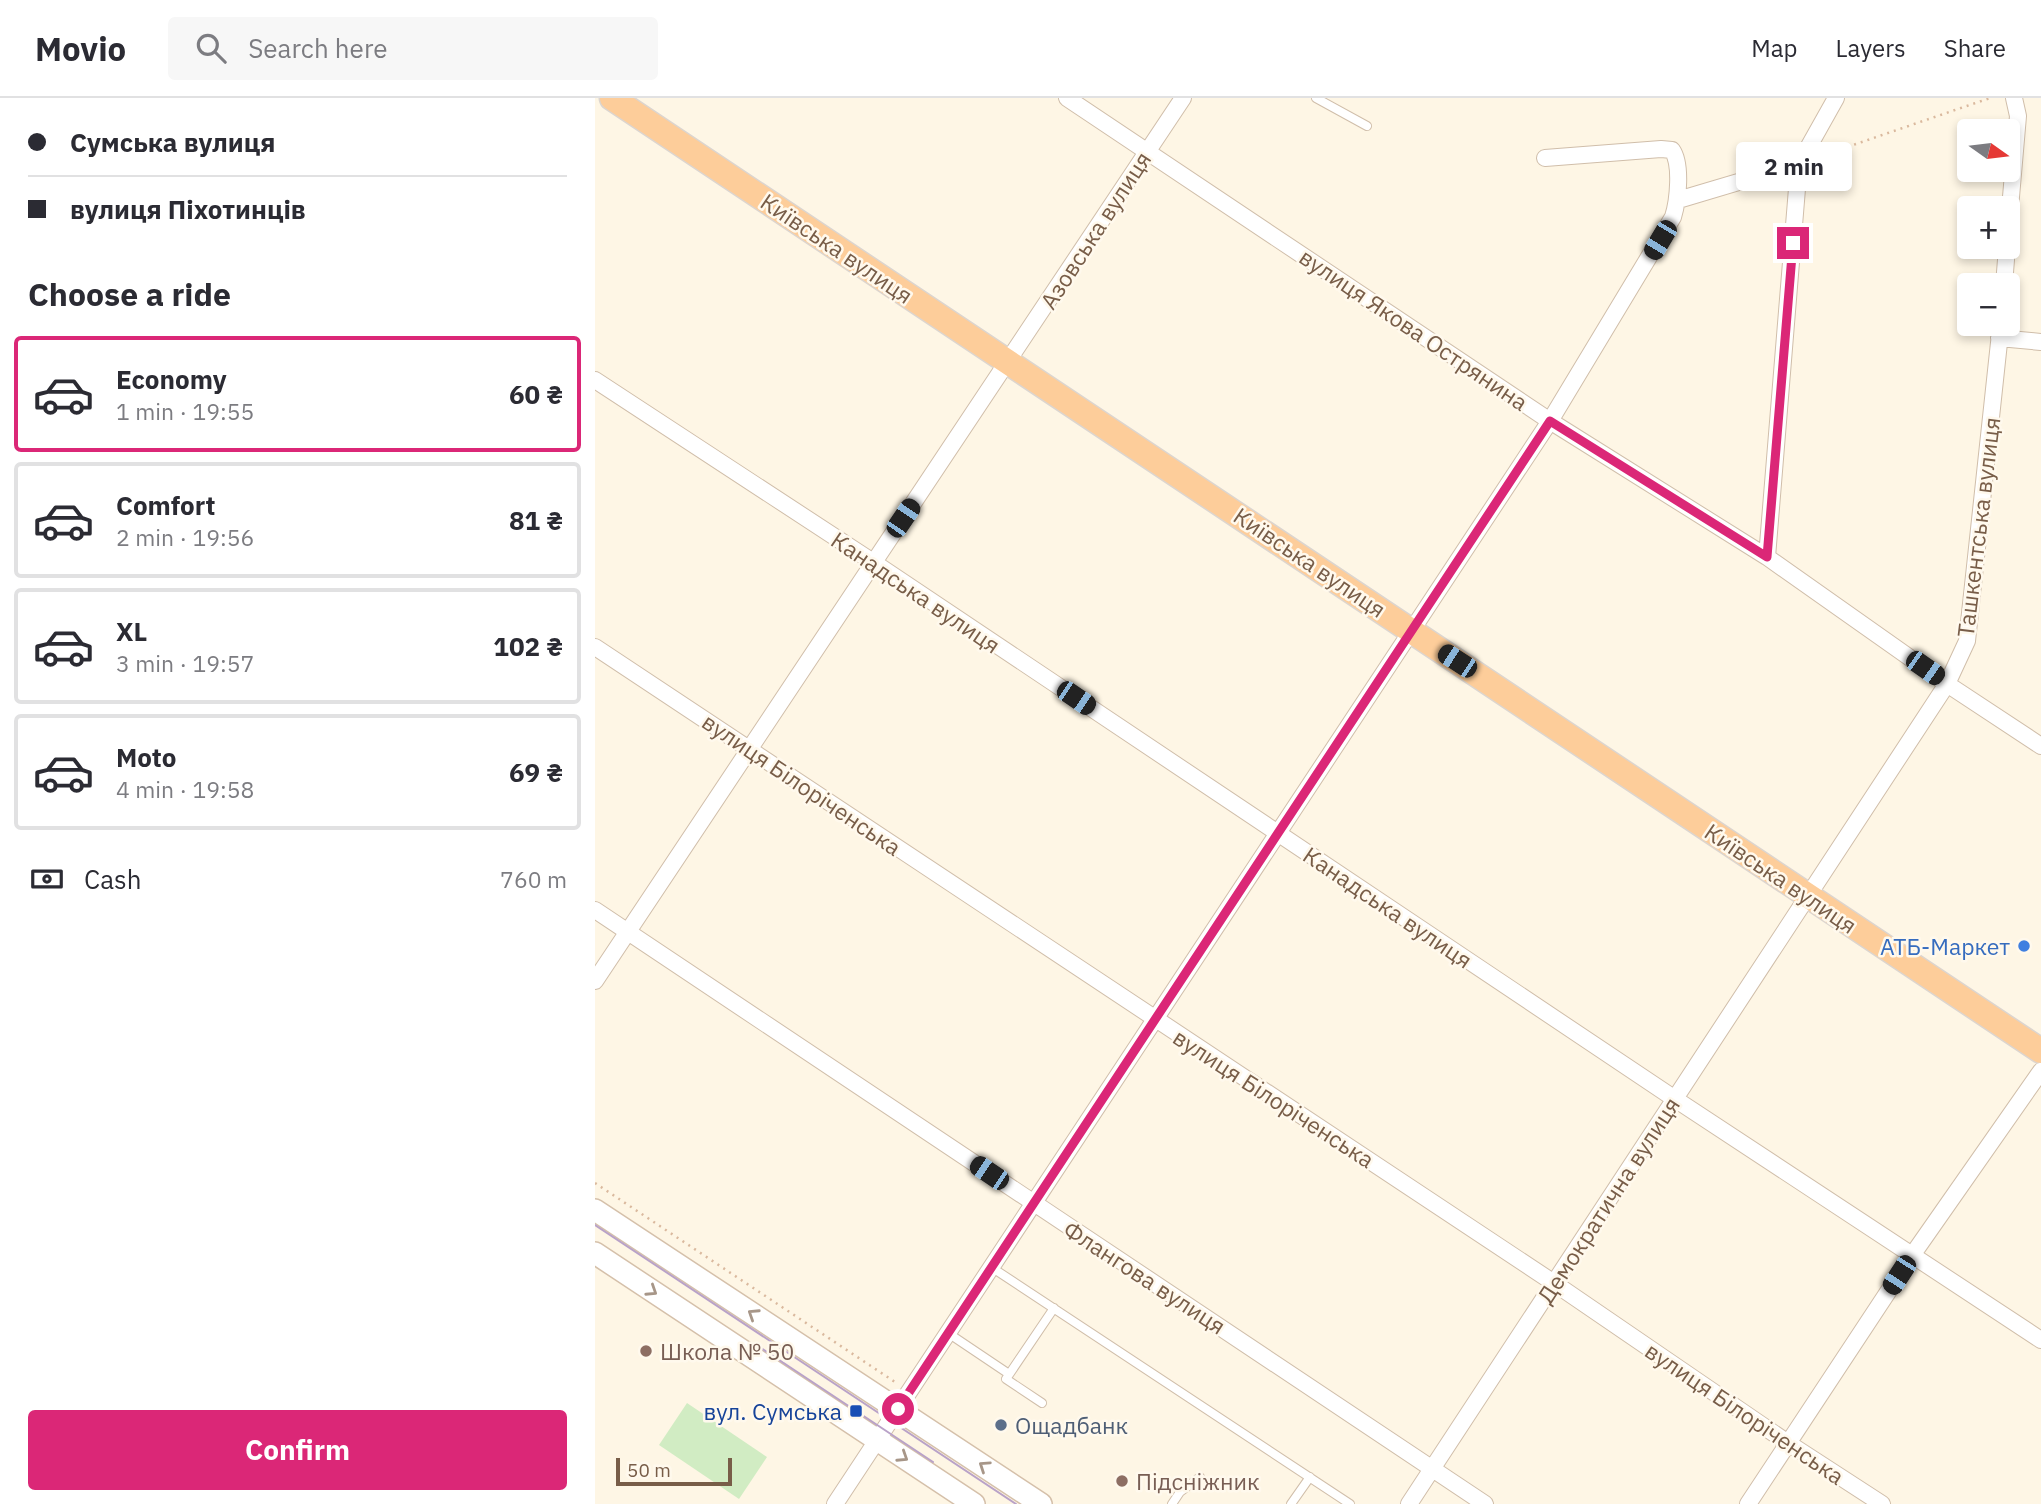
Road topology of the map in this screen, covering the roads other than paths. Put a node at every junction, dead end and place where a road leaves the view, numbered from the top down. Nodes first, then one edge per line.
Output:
1 (612, 98) edge
2 (1067, 98) edge
3 (1183, 98) edge
4 (1316, 98) edge
5 (1836, 98) edge
6 (2014, 98) edge
7 (1367, 126) dead end
8 (1147, 150) junction
9 (1545, 158) dead end
10 (1799, 164) junction
11 (2011, 196) edge
12 (1678, 200) junction
13 (1999, 336) edge
14 (2019, 336) edge
15 (2041, 342) edge
16 (1009, 362) junction
17 (595, 380) edge
18 (1550, 421) junction
19 (1767, 557) junction
20 (873, 562) junction
21 (1413, 632) junction
22 (595, 647) edge
23 (1947, 684) junction
24 (2041, 746) edge
25 (750, 749) junction
26 (1279, 834) junction
27 (1808, 897) junction
28 (595, 910) edge
29 (628, 932) junction
30 (595, 981) edge
31 (1155, 1019) junction
32 (2041, 1051) edge
33 (2041, 1071) edge
34 (1675, 1099) junction
35 (1034, 1204) junction
36 (595, 1210) edge
37 (595, 1253) edge
38 (1913, 1254) junction
39 (991, 1267) junction
40 (1554, 1283) junction
41 (1054, 1308) junction
42 (948, 1333) junction
43 (2041, 1340) edge
44 (1009, 1374) junction
45 (904, 1401) junction
46 (1042, 1403) dead end
47 (877, 1440) junction
48 (1788, 1443) junction
49 (1433, 1468) junction
50 (1200, 1477) dead end
51 (1310, 1477) junction
52 (835, 1504) edge
53 (974, 1504) edge
54 (1041, 1504) edge
55 (1172, 1504) edge
56 (1291, 1504) edge
57 (1350, 1504) edge
58 (1409, 1504) edge
59 (1485, 1504) edge
60 (1748, 1504) edge
61 (1882, 1504) edge

1 - 16 highway, Київська вулиця
2 - 8 street, вулиця Якова Острянина
3 - 8 street, Азовська вулиця
4 - 7 lane
5 - 10 street
6 - 11 street
8 - 16 street, Азовська вулиця
8 - 18 street, вулиця Якова Острянина
9 - 12 street
10 - 12 street
10 - 19 street
12 - 18 street
13 - 23 street, Ташкентська вулиця
14 - 15 street
16 - 20 street, Азовська вулиця
16 - 21 highway, Київська вулиця
17 - 20 street, Канадська вулиця
18 - 19 street, вулиця Якова Острянина
18 - 21 street
19 - 23 street, вулиця Якова Острянина
20 - 25 street, Азовська вулиця
20 - 26 street, Канадська вулиця
21 - 26 street
21 - 27 highway, Київська вулиця
22 - 25 street, вулиця Білоріченська
23 - 24 street, вулиця Якова Острянина
23 - 27 street, Ташкентська вулиця
25 - 29 street, Азовська вулиця
25 - 31 street, вулиця Білоріченська
26 - 31 street
26 - 34 street, Канадська вулиця
27 - 32 highway, Київська вулиця
27 - 34 street, Демократична вулиця
28 - 29 street, Флангова вулиця
29 - 30 street, Азовська вулиця
29 - 35 street, Флангова вулиця
31 - 35 street
31 - 40 street, вулиця Білоріченська
33 - 38 street
34 - 38 street, Канадська вулиця
34 - 40 street, Демократична вулиця
35 - 39 street
35 - 49 street, Флангова вулиця
45 -> 36 main road
37 -> 47 main road
38 - 43 street, Канадська вулиця
38 - 48 street
39 - 41 lane
39 - 42 street
40 - 48 street, вулиця Білоріченська
40 - 49 street, Демократична вулиця
41 - 44 lane
41 - 51 lane
42 - 44 lane
42 - 45 street
44 - 46 lane
45 - 47 street
54 -> 45 main road
47 - 52 street
47 -> 53 main road
48 - 60 street
48 - 61 street, вулиця Білоріченська
49 - 58 street, Демократична вулиця
49 - 59 street, Флангова вулиця
50 - 55 lane
51 - 56 lane
51 - 57 lane

